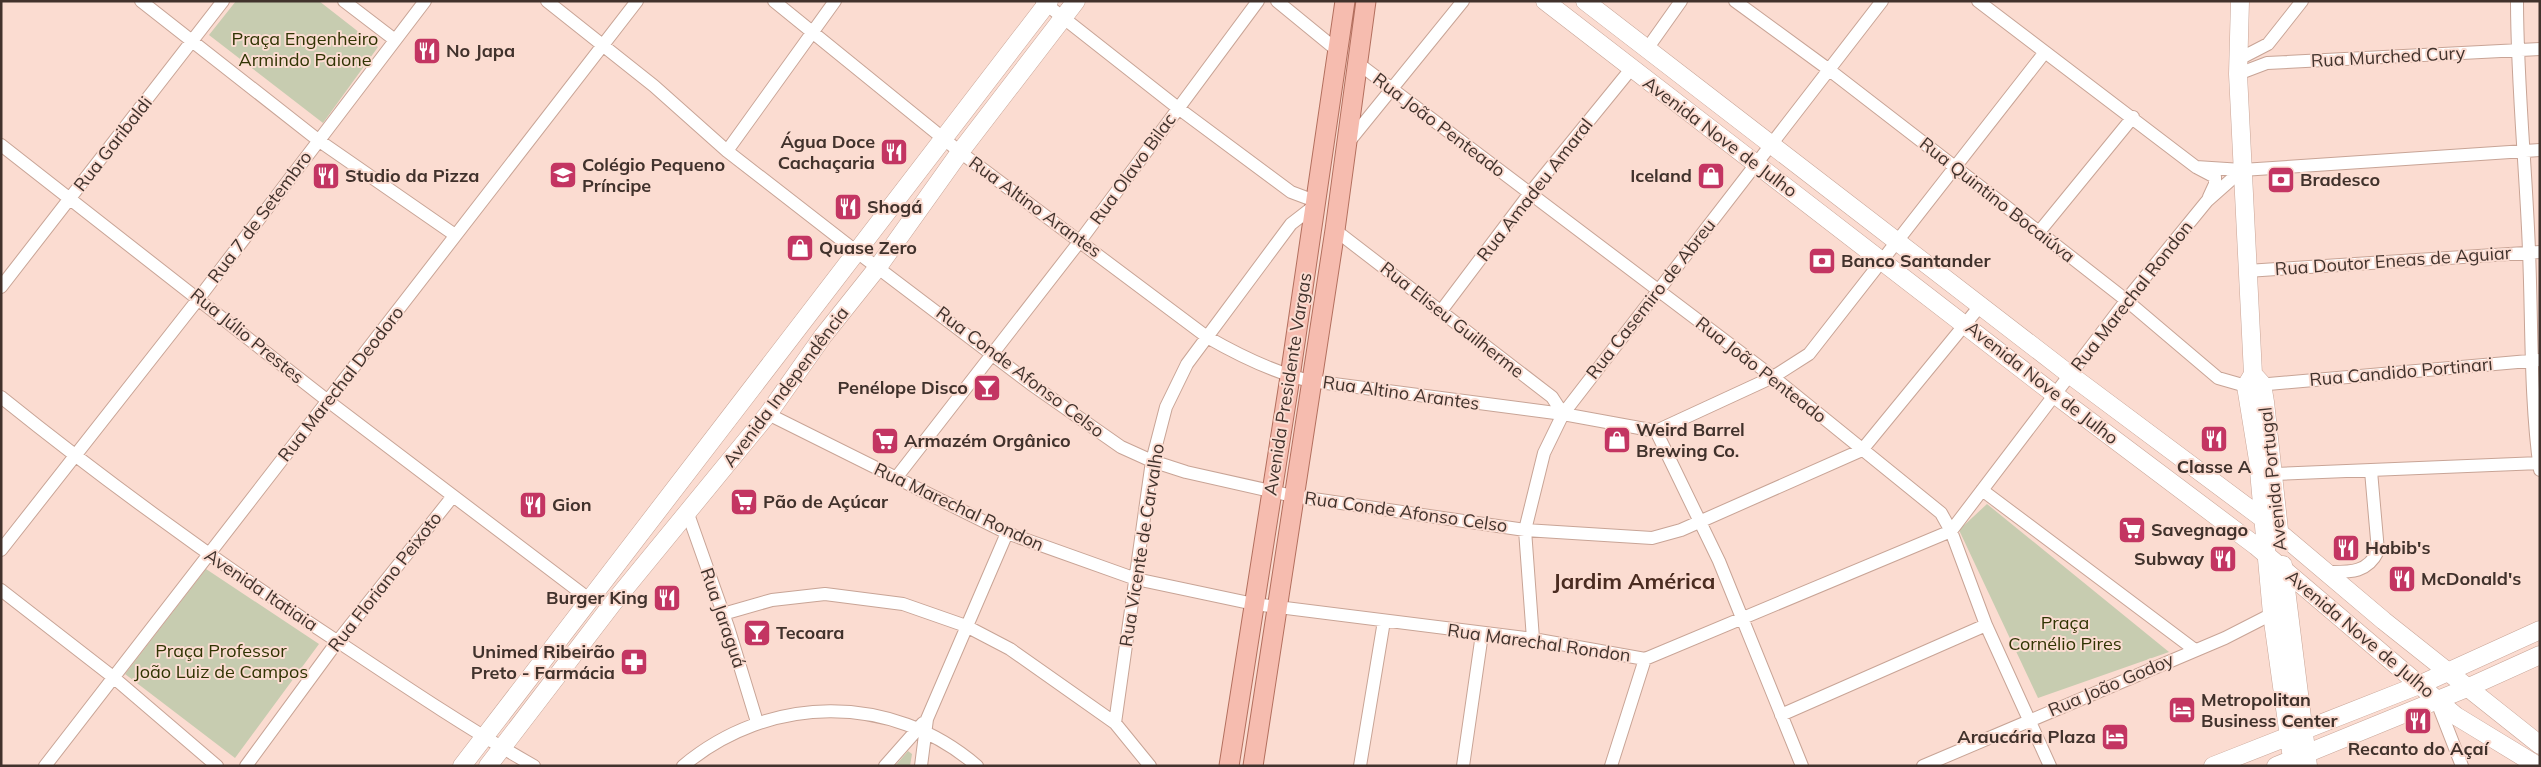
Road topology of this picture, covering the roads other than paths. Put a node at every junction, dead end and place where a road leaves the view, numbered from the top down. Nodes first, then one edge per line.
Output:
1 (141, 1) edge
2 (224, 1) edge
3 (344, 1) edge
4 (425, 1) edge
5 (547, 1) edge
6 (637, 1) edge
7 (774, 1) edge
8 (835, 1) edge
9 (1076, 1) edge
10 (1258, 1) edge
11 (1277, 1) edge
12 (1345, 1) edge
13 (1356, 1) edge
14 (1366, 1) edge
15 (1463, 1) edge
16 (1544, 1) edge
17 (1585, 1) edge
18 (1681, 1) edge
19 (1735, 1) edge
20 (1882, 1) edge
21 (1978, 1) edge
22 (2240, 1) edge
23 (2302, 1) edge
24 (2517, 1) edge
25 (1046, 2) edge
26 (1064, 18) junction
27 (812, 32) junction
28 (194, 40) junction
29 (396, 40) junction
30 (2268, 44) junction
31 (603, 45) junction
32 (1647, 49) junction
33 (2540, 49) edge
34 (2517, 50) junction
35 (1338, 51) junction
36 (2045, 52) junction
37 (2267, 63) junction
38 (1359, 64) junction
39 (2239, 67) junction
40 (1630, 69) junction
41 (1828, 69) junction
42 (1392, 90) junction
43 (1178, 108) junction
44 (2132, 117) junction
45 (944, 138) junction
46 (318, 140) junction
47 (1771, 143) junction
48 (1347, 144) junction
49 (1, 145) edge
50 (2540, 150) edge
51 (726, 151) junction
52 (2525, 151) junction
53 (960, 152) junction
54 (1756, 163) junction
55 (1955, 167) junction
56 (2196, 167) junction
57 (2242, 170) junction
58 (1530, 193) junction
59 (71, 198) junction
60 (2207, 202) junction
61 (1314, 204) junction
62 (1335, 230) junction
63 (2040, 232) junction
64 (455, 236) junction
65 (1080, 240) junction
66 (1897, 240) junction
67 (856, 252) junction
68 (2535, 252) edge
69 (1881, 260) junction
70 (878, 267) junction
71 (2247, 271) junction
72 (1, 287) edge
73 (1657, 289) junction
74 (199, 298) junction
75 (2126, 300) junction
76 (1980, 306) junction
77 (1441, 311) junction
78 (1965, 324) junction
79 (1207, 337) junction
80 (992, 353) junction
81 (2536, 360) edge
82 (2069, 374) junction
83 (1290, 377) junction
84 (1773, 377) junction
85 (1311, 381) junction
86 (2254, 381) junction
87 (2054, 394) junction
88 (1, 397) edge
89 (1552, 397) junction
90 (328, 401) junction
91 (1542, 412) junction
92 (768, 414) junction
93 (1563, 414) junction
94 (1656, 431) junction
95 (1862, 450) junction
96 (74, 456) junction
97 (1152, 461) junction
98 (2539, 466) edge
99 (2371, 471) junction
100 (2274, 474) junction
101 (896, 478) junction
102 (1982, 490) junction
103 (1271, 492) junction
104 (453, 496) junction
105 (1293, 496) junction
106 (688, 514) junction
107 (2262, 518) junction
108 (1700, 522) junction
109 (1525, 530) junction
110 (1951, 531) junction
111 (1007, 533) junction
112 (2279, 533) junction
113 (1, 550) edge
114 (2265, 554) junction
115 (208, 555) junction
116 (2283, 569) junction
117 (2326, 572) junction
118 (1136, 579) junction
119 (1, 590) edge
120 (589, 599) junction
121 (1254, 604) junction
122 (1276, 606) junction
123 (723, 614) junction
124 (2272, 614) junction
125 (1740, 618) junction
126 (1384, 621) junction
127 (1986, 625) junction
128 (966, 626) junction
129 (2540, 630) edge
130 (1482, 634) junction
131 (1533, 639) junction
132 (337, 642) junction
133 (2195, 650) junction
134 (2540, 655) edge
135 (1645, 658) junction
136 (2447, 673) junction
137 (113, 677) junction
138 (2419, 685) junction
139 (2467, 688) junction
140 (2436, 699) junction
141 (1781, 715) junction
142 (2456, 716) junction
143 (2028, 720) junction
144 (757, 722) junction
145 (1115, 723) junction
146 (924, 726) junction
147 (2296, 732) junction
148 (484, 737) junction
149 (2540, 745) edge
150 (502, 748) junction
151 (2295, 762) edge
152 (45, 766) edge
153 (217, 766) edge
154 (246, 766) edge
155 (462, 766) edge
156 (488, 766) edge
157 (534, 766) edge
158 (683, 766) edge
159 (886, 766) edge
160 (921, 766) edge
161 (977, 766) edge
162 (1150, 766) edge
163 (1229, 766) edge
164 (1253, 766) edge
165 (1360, 766) edge
166 (1463, 766) edge
167 (1611, 766) edge
168 (1802, 766) edge
169 (1923, 766) edge
170 (2050, 766) edge
171 (2213, 766) edge
172 (2462, 766) edge
173 (2519, 766) edge
174 (2538, 766) edge

1 - 28 street
2 - 28 street, Rua Garibaldi
3 - 29 street
4 - 29 street, Rua 7 de Setembro
5 - 31 street, Rua Conde Afonso Celso
6 - 31 street, Rua Marechal Deodoro
7 - 27 street, Rua Altino Arantes
8 - 27 street
9 - 26 main road, Avenida Independência
10 - 43 street, Rua Olavo Bilac
11 - 35 street
12 - 35 main road, Avenida Presidente Vargas
13 - 61 main road
14 - 38 main road, Avenida Presidente Vargas
15 - 42 street
16 - 40 main road, Avenida Nove de Julho
17 - 32 main road, Avenida Nove de Julho
18 - 32 street
19 - 41 street, Rua Quintino Bocaiúva
20 - 41 street, Rua Casemiro de Abreu
21 - 36 street
22 - 39 main road, Avenida Portugal
23 - 30 street
24 - 34 street
25 - 26 street
25 - 45 main road, Avenida Independência
26 - 43 street
26 - 53 main road, Avenida Independência
27 - 45 street, Rua Altino Arantes
27 - 51 street
28 - 46 street
28 - 59 street, Rua Garibaldi
29 - 46 street, Rua 7 de Setembro
30 - 37 street
30 - 39 street
31 - 51 street, Rua Conde Afonso Celso
31 - 64 street, Rua Marechal Deodoro
32 - 47 main road, Avenida Nove de Julho
33 - 34 street, Rua Murched Cury
34 - 37 street, Rua Murched Cury
34 - 52 street
35 - 61 main road, Avenida Presidente Vargas
36 - 44 street
36 - 55 street
37 - 39 street, Rua Murched Cury
38 - 42 street, Rua João Penteado
38 - 48 main road, Avenida Presidente Vargas
39 - 57 main road, Avenida Portugal
40 - 54 main road, Avenida Nove de Julho
40 - 58 street, Rua Amadeu Amaral
41 - 47 street, Rua Casemiro de Abreu
41 - 55 street, Rua Quintino Bocaiúva
42 - 48 street
42 - 58 street, Rua João Penteado
43 - 61 street
43 - 65 street, Rua Olavo Bilac
44 - 56 street
44 - 63 street
45 - 53 street, Rua Altino Arantes
45 - 67 main road, Avenida Independência
46 - 64 street
46 - 74 street, Rua 7 de Setembro
47 - 54 street, Rua Casemiro de Abreu
47 - 66 main road, Avenida Nove de Julho
48 - 62 main road, Avenida Presidente Vargas
49 - 59 street, Rua Júlio Prestes
50 - 52 street
51 - 67 street, Rua Conde Afonso Celso
52 - 57 street
52 - 68 street
53 - 65 street, Rua Altino Arantes
53 - 70 main road, Avenida Independência
54 - 69 main road, Avenida Nove de Julho
54 - 73 street, Rua Casemiro de Abreu
55 - 63 street, Rua Quintino Bocaiúva
55 - 66 street
56 - 57 street
56 - 60 street
57 - 60 street, Rua Marechal Rondon
57 - 71 main road, Avenida Portugal
58 - 73 street, Rua João Penteado
58 - 77 street, Rua Amadeu Amaral
59 - 72 street, Rua Garibaldi
59 - 74 street, Rua Júlio Prestes
60 - 75 street, Rua Marechal Rondon
61 - 79 street, Rua Vicente de Carvalho
61 - 83 main road, Avenida Presidente Vargas
62 - 77 street, Rua Eliseu Guilherme
62 - 85 main road, Avenida Presidente Vargas
63 - 75 street, Rua Quintino Bocaiúva
64 - 90 street, Rua Marechal Deodoro
65 - 79 street, Rua Altino Arantes
65 - 80 street, Rua Olavo Bilac
66 - 69 street
66 - 76 main road, Avenida Nove de Julho
67 - 70 street, Rua Conde Afonso Celso
67 - 120 main road, Avenida Independência
68 - 71 street, Rua Doutor Eneas de Aguiar
68 - 81 street
69 - 78 main road, Avenida Nove de Julho
69 - 84 street
70 - 80 street, Rua Conde Afonso Celso
70 - 92 main road, Avenida Independência
71 - 86 main road, Avenida Portugal
73 - 84 street, Rua João Penteado
73 - 93 street, Rua Casemiro de Abreu
74 - 90 street, Rua Júlio Prestes
74 - 96 street, Rua 7 de Setembro
75 - 82 street, Rua Marechal Rondon
75 - 86 street, Rua Quintino Bocaiúva
76 - 78 street, Rua Conde Afonso Celso
76 - 82 main road, Avenida Nove de Julho
77 - 89 street, Rua Eliseu Guilherme
78 - 87 main road, Avenida Nove de Julho
78 - 95 street, Rua Conde Afonso Celso
79 - 83 street, Rua Altino Arantes
79 - 97 street, Rua Vicente de Carvalho
80 - 97 street, Rua Conde Afonso Celso
80 - 101 street, Rua Olavo Bilac
81 - 86 street, Rua Candido Portinari
81 - 98 street
82 - 87 street, Rua Marechal Rondon
82 - 107 main road, Avenida Nove de Julho
83 - 85 street, Rua Altino Arantes
83 - 103 main road, Avenida Presidente Vargas
84 - 94 street
84 - 95 street, Rua João Penteado
85 - 91 street, Rua Altino Arantes
85 - 105 main road, Avenida Presidente Vargas
86 - 100 main road, Avenida Portugal
86 - 107 main road, Avenida Portugal
87 - 102 street, Rua Marechal Rondon
87 - 114 main road, Avenida Nove de Julho
88 - 96 street, Avenida Itatiaia
89 - 91 street
89 - 93 street, Rua Eliseu Guilherme
90 - 104 street, Rua Júlio Prestes
90 - 115 street, Rua Marechal Deodoro
91 - 93 street, Rua Altino Arantes
92 - 101 street, Rua Marechal Rondon
92 - 106 main road, Avenida Independência
93 - 94 street, Rua Altino Arantes
93 - 109 street, Rua Casemiro de Abreu
94 - 108 street
95 - 108 street, Rua Conde Afonso Celso
95 - 110 street, Rua João Penteado
96 - 113 street, Rua 7 de Setembro
96 - 115 street, Avenida Itatiaia
97 - 103 street, Rua Conde Afonso Celso
97 - 118 street, Rua Vicente de Carvalho
98 - 99 street
99 - 100 street
99 - 117 street
100 - 112 main road, Avenida Portugal
101 - 111 street, Rua Marechal Rondon
102 - 110 street, Rua Marechal Rondon
102 - 133 street
103 - 105 street, Rua Conde Afonso Celso
103 - 121 main road, Avenida Presidente Vargas
104 - 120 street, Rua Júlio Prestes
104 - 132 street, Rua Floriano Peixoto
105 - 109 street, Rua Conde Afonso Celso
105 - 122 main road, Avenida Presidente Vargas
106 - 123 street, Rua Jaraguá
106 - 150 main road, Avenida Independência
107 - 112 main road, Avenida Nove de Julho
107 - 114 main road, Avenida Portugal
108 - 109 street, Rua Conde Afonso Celso
108 - 125 street
109 - 131 street, Rua Casemiro de Abreu
110 - 125 street, Rua Marechal Rondon
110 - 127 street, Rua João Penteado
111 - 118 street, Rua Marechal Rondon
111 - 128 street
112 - 116 main road, Avenida Portugal
112 - 117 main road, Avenida Nove de Julho
114 - 116 main road, Avenida Nove de Julho
114 - 124 main road, Avenida Portugal
115 - 132 street, Avenida Itatiaia
115 - 137 street, Rua Marechal Deodoro
116 - 138 main road, Avenida Nove de Julho
116 - 147 main road, Avenida Portugal
117 - 136 main road, Avenida Nove de Julho
118 - 121 street, Rua Marechal Rondon
118 - 145 street, Rua Vicente de Carvalho
119 - 137 street
120 - 148 main road, Avenida Independência
121 - 122 street, Rua Marechal Rondon
121 - 163 main road, Avenida Presidente Vargas
122 - 126 street, Rua Marechal Rondon
122 - 164 main road, Avenida Presidente Vargas
123 - 128 street
123 - 144 street, Rua Jaraguá
124 - 133 street, Rua João Godoy
124 - 147 main road, Avenida Portugal
125 - 135 street, Rua Marechal Rondon
125 - 141 street
126 - 130 street, Rua Marechal Rondon
126 - 165 street
127 - 141 street
127 - 143 street, Rua João Penteado
128 - 145 street
128 - 146 street
129 - 136 main road
130 - 131 street, Rua Marechal Rondon
130 - 166 street
131 - 135 street, Rua Marechal Rondon
132 - 148 street, Avenida Itatiaia
132 - 154 street, Rua Floriano Peixoto
133 - 143 street, Rua João Godoy
134 - 139 main road
135 - 167 street
136 - 138 main road
136 - 139 main road, Avenida Nove de Julho
137 - 152 street, Rua Marechal Deodoro
137 - 153 street
138 - 140 main road, Avenida Nove de Julho
138 - 147 main road
139 - 140 main road
139 - 149 main road, Avenida Nove de Julho
140 - 142 main road, Avenida Nove de Julho
140 - 151 main road
140 - 172 street
141 - 168 street
142 - 173 main road
142 - 174 main road, Avenida Nove de Julho
143 - 169 street, Rua João Godoy
143 - 170 street, Rua João Penteado
144 - 146 street
144 - 158 street
145 - 162 street
146 - 159 street
146 - 160 street
146 - 161 street
147 - 151 main road, Avenida Portugal
147 - 171 main road
148 - 150 street, Avenida Itatiaia
148 - 155 main road, Avenida Independência
150 - 156 main road, Avenida Independência
150 - 157 street, Avenida Itatiaia

